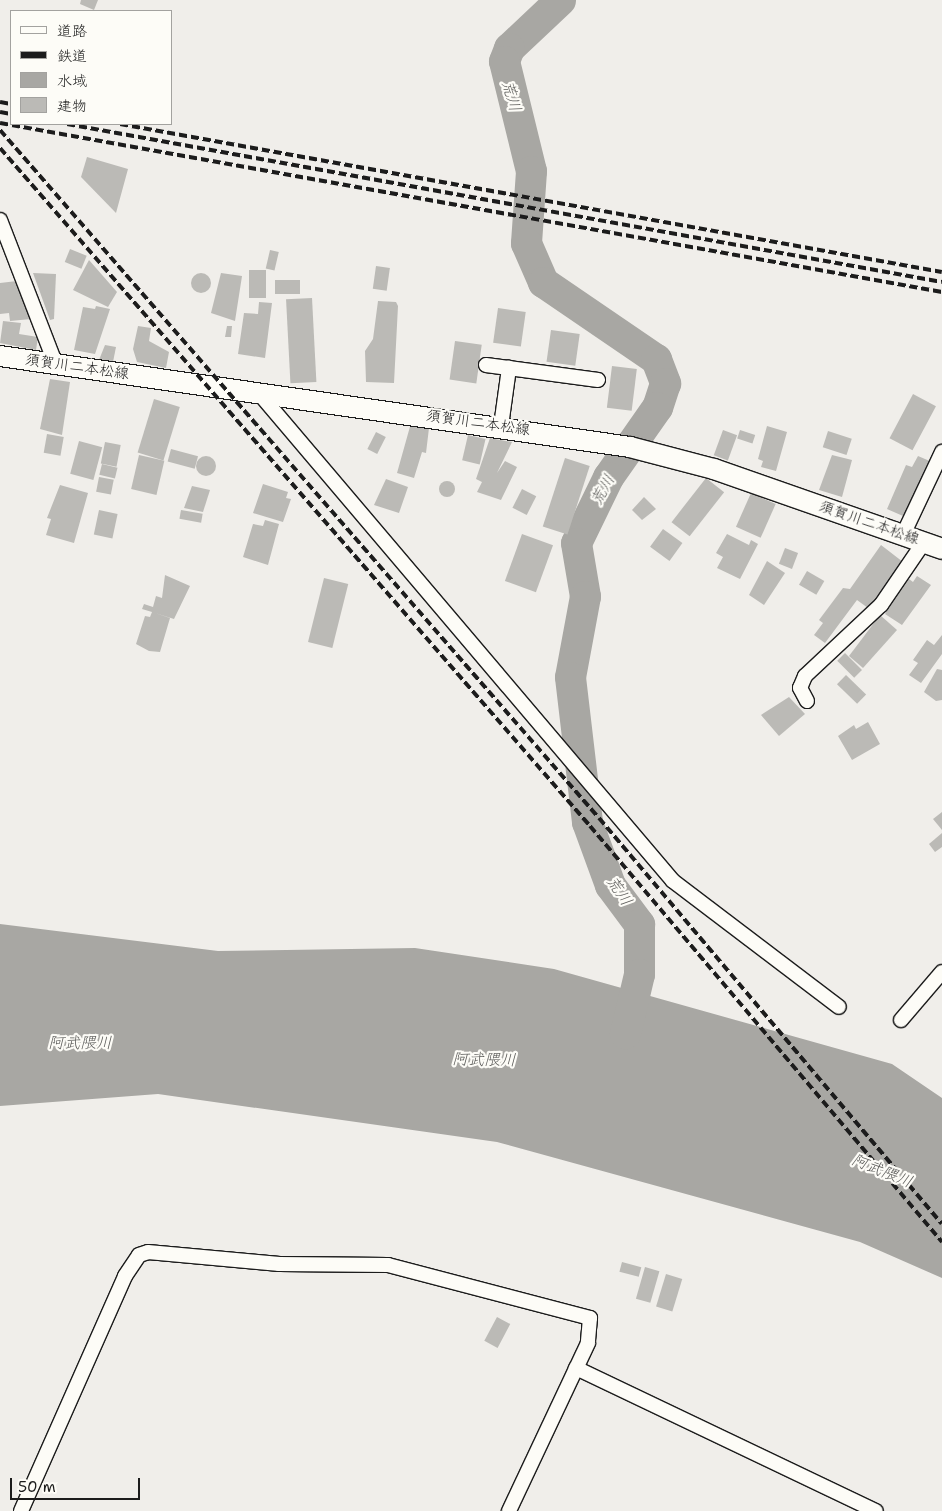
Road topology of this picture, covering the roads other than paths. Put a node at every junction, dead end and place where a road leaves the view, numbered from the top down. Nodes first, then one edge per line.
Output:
1 (0, 220) edge
2 (0, 356) edge
3 (486, 364) dead end
4 (56, 365) junction
5 (509, 368) junction
6 (598, 380) dead end
7 (257, 390) junction
8 (501, 426) junction
9 (942, 452) edge
10 (903, 535) junction
11 (933, 545) edge
12 (807, 701) dead end
13 (942, 972) edge
14 (839, 1007) dead end
15 (901, 1020) dead end
16 (576, 1368) junction
17 (21, 1511) edge
18 (508, 1511) edge
19 (876, 1511) edge

1 - 4 street
2 - 4 main road, 須賀川二本松線
3 - 5 street
4 - 7 main road, 須賀川二本松線
5 - 6 street
5 - 8 street
7 - 8 main road, 須賀川二本松線
7 - 14 street
8 - 10 main road, 須賀川二本松線
9 - 10 street
10 - 11 main road, 須賀川二本松線
11 - 12 street
13 - 15 street
16 - 17 street
16 - 18 street
16 - 19 street

